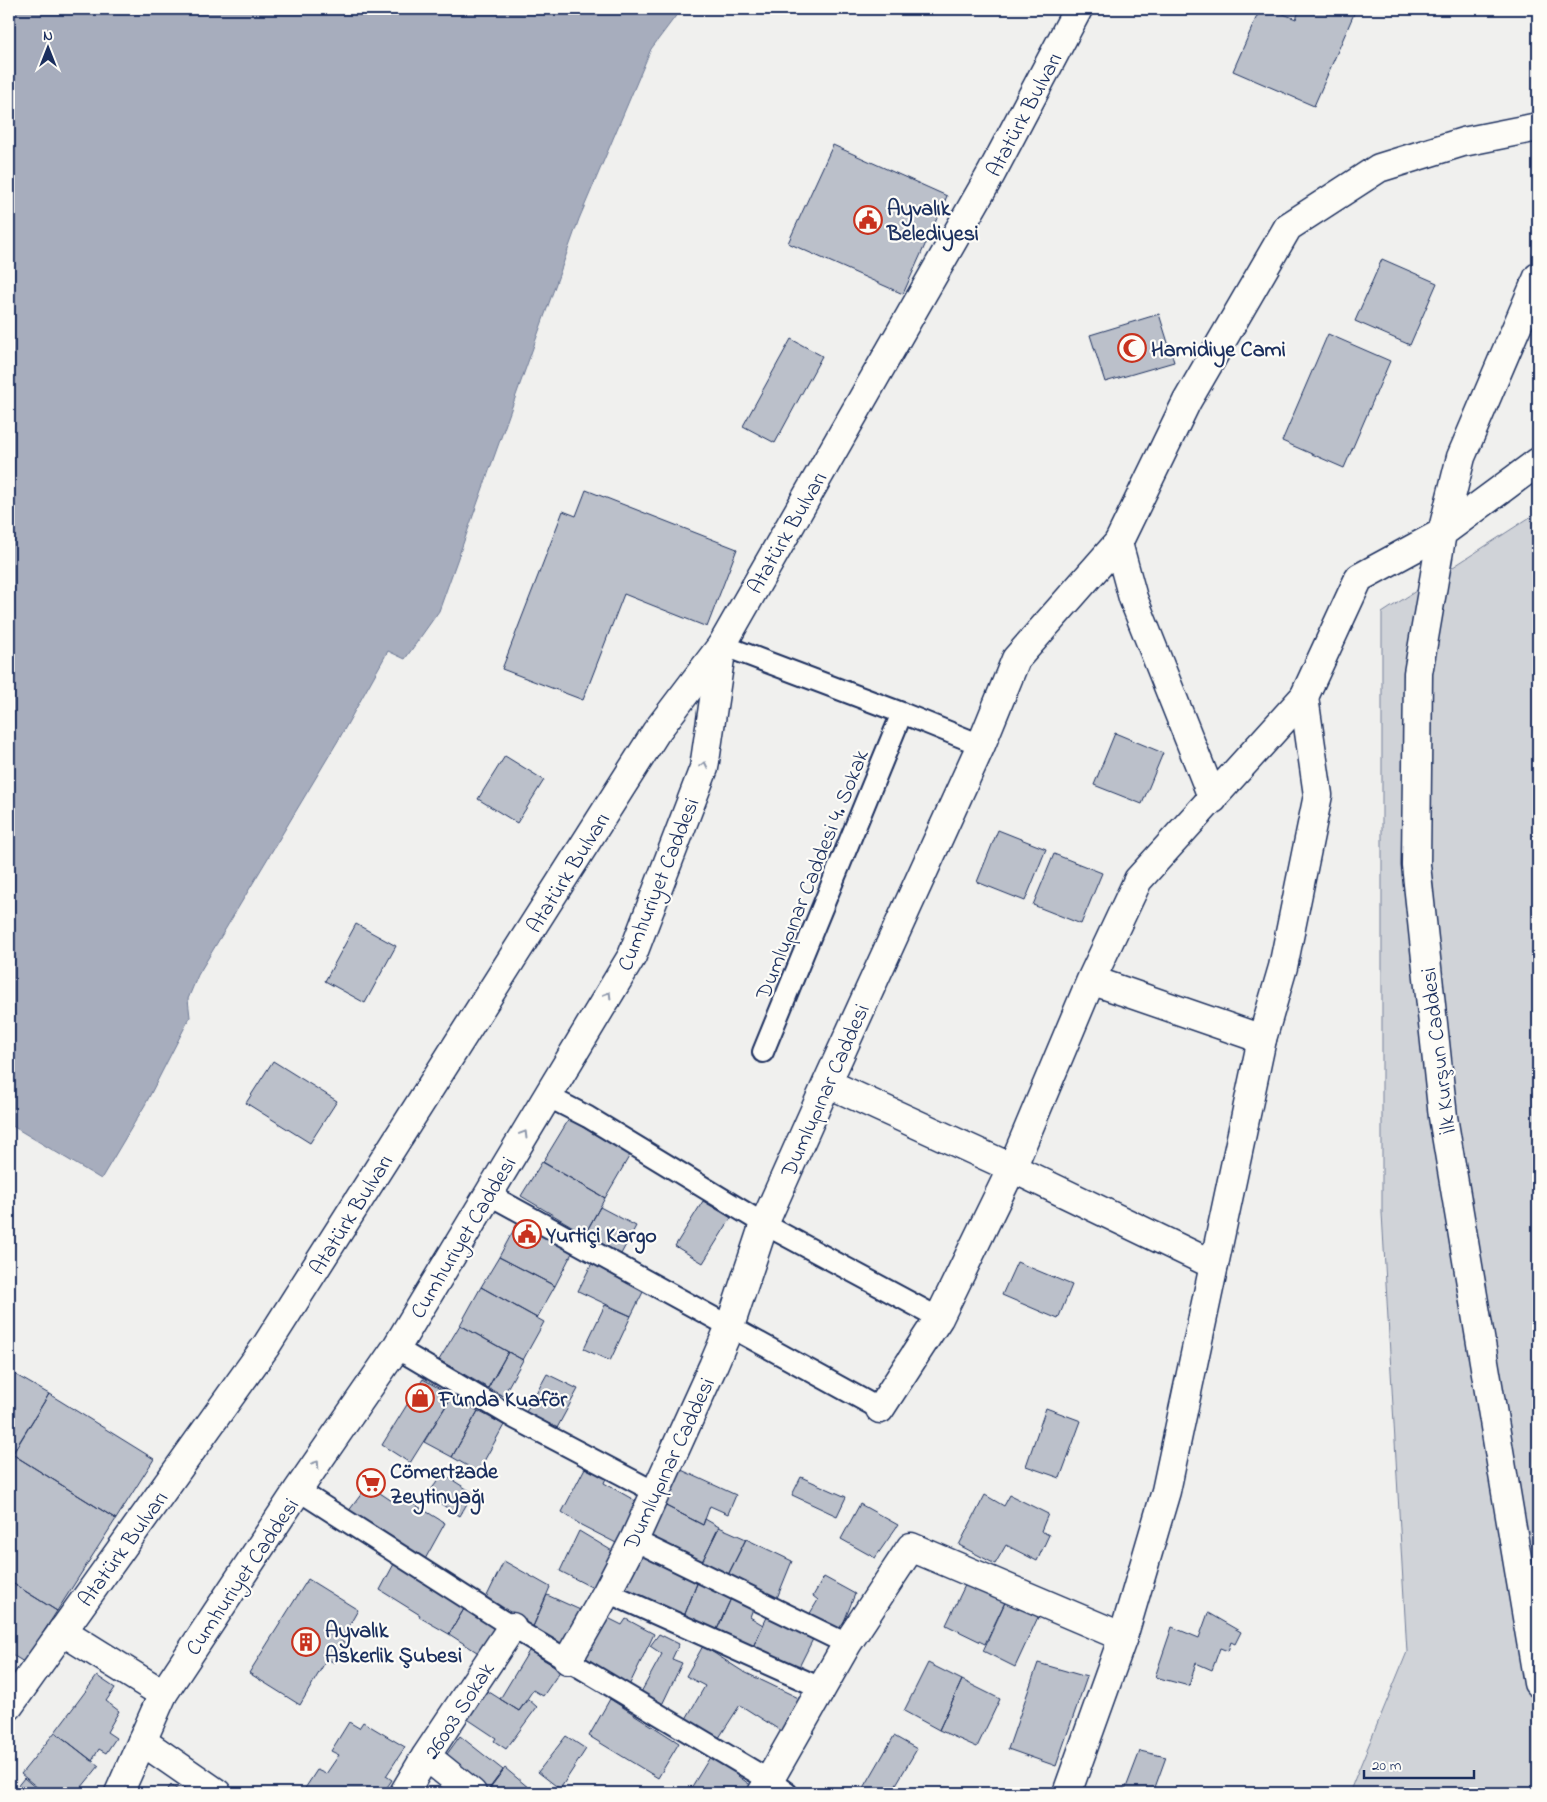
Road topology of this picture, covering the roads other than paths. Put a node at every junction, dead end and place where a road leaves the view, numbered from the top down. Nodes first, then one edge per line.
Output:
1 (1078, 9) edge
2 (1538, 127) edge
3 (1538, 277) edge
4 (1538, 462) edge
5 (1442, 533) junction
6 (1118, 543) junction
7 (722, 645) junction
8 (1304, 697) junction
9 (902, 713) junction
10 (981, 745) junction
11 (1213, 800) junction
12 (1091, 980) junction
13 (1262, 1039) junction
14 (763, 1052) dead end
15 (826, 1083) junction
16 (547, 1096) junction
17 (1012, 1168) junction
18 (488, 1194) junction
19 (764, 1224) junction
20 (1214, 1265) junction
21 (939, 1318) junction
22 (730, 1326) junction
23 (396, 1348) junction
24 (880, 1409) joint
25 (298, 1490) junction
26 (655, 1492) junction
27 (634, 1540) junction
28 (607, 1592) junction
29 (512, 1628) junction
30 (62, 1631) junction
31 (1123, 1637) junction
32 (847, 1644) junction
33 (568, 1660) junction
34 (1538, 1683) edge
35 (821, 1688) junction
36 (163, 1694) junction
37 (9, 1706) edge
38 (142, 1741) junction
39 (426, 1756) junction
40 (773, 1789) edge
41 (119, 1793) edge
42 (217, 1793) edge
43 (404, 1793) edge
44 (472, 1793) edge
45 (1067, 1793) edge

1 - 7 street, Atatürk Bulvarı
2 - 6 street, Dumlupınar Caddesi
3 - 5 street, İlk Kurşun Caddesi
4 - 5 street
5 - 8 street
5 - 34 street, İlk Kurşun Caddesi
6 - 10 street, Dumlupınar Caddesi
6 - 11 street
7 - 9 lane
16 -> 7 street, Cumhuriyet Caddesi
7 - 30 street, Atatürk Bulvarı
8 - 11 street
8 - 13 street
9 - 10 lane
9 - 14 lane, Dumlupınar Caddesi 4. Sokak
10 - 15 street, Dumlupınar Caddesi
11 - 12 street
12 - 13 street
12 - 17 street
13 - 20 street
15 - 17 street
15 - 19 street, Dumlupınar Caddesi
18 -> 16 street, Cumhuriyet Caddesi
16 - 19 lane
17 - 20 street
17 - 21 street
18 - 22 lane
18 - 23 street, Cumhuriyet Caddesi
19 - 21 lane
19 - 22 street, Dumlupınar Caddesi
20 - 31 street
21 - 24 street
22 - 24 lane
22 - 26 street, Dumlupınar Caddesi
25 -> 23 street, Cumhuriyet Caddesi
23 - 26 lane
25 - 29 lane
25 - 36 street, Cumhuriyet Caddesi
26 - 27 street, Dumlupınar Caddesi
27 - 28 street, Dumlupınar Caddesi
27 - 32 lane
28 - 33 street, Dumlupınar Caddesi
28 - 35 lane
29 - 33 lane
29 - 39 street, 26003 Sokak
30 - 36 street
30 - 37 street, Atatürk Bulvarı
31 - 32 street
31 - 45 street
32 - 35 street
33 - 40 lane
35 - 40 street
36 - 38 street, Cumhuriyet Caddesi
38 - 41 street, Cumhuriyet Caddesi
38 - 42 street
39 - 43 street, 26003 Sokak
39 - 44 street

